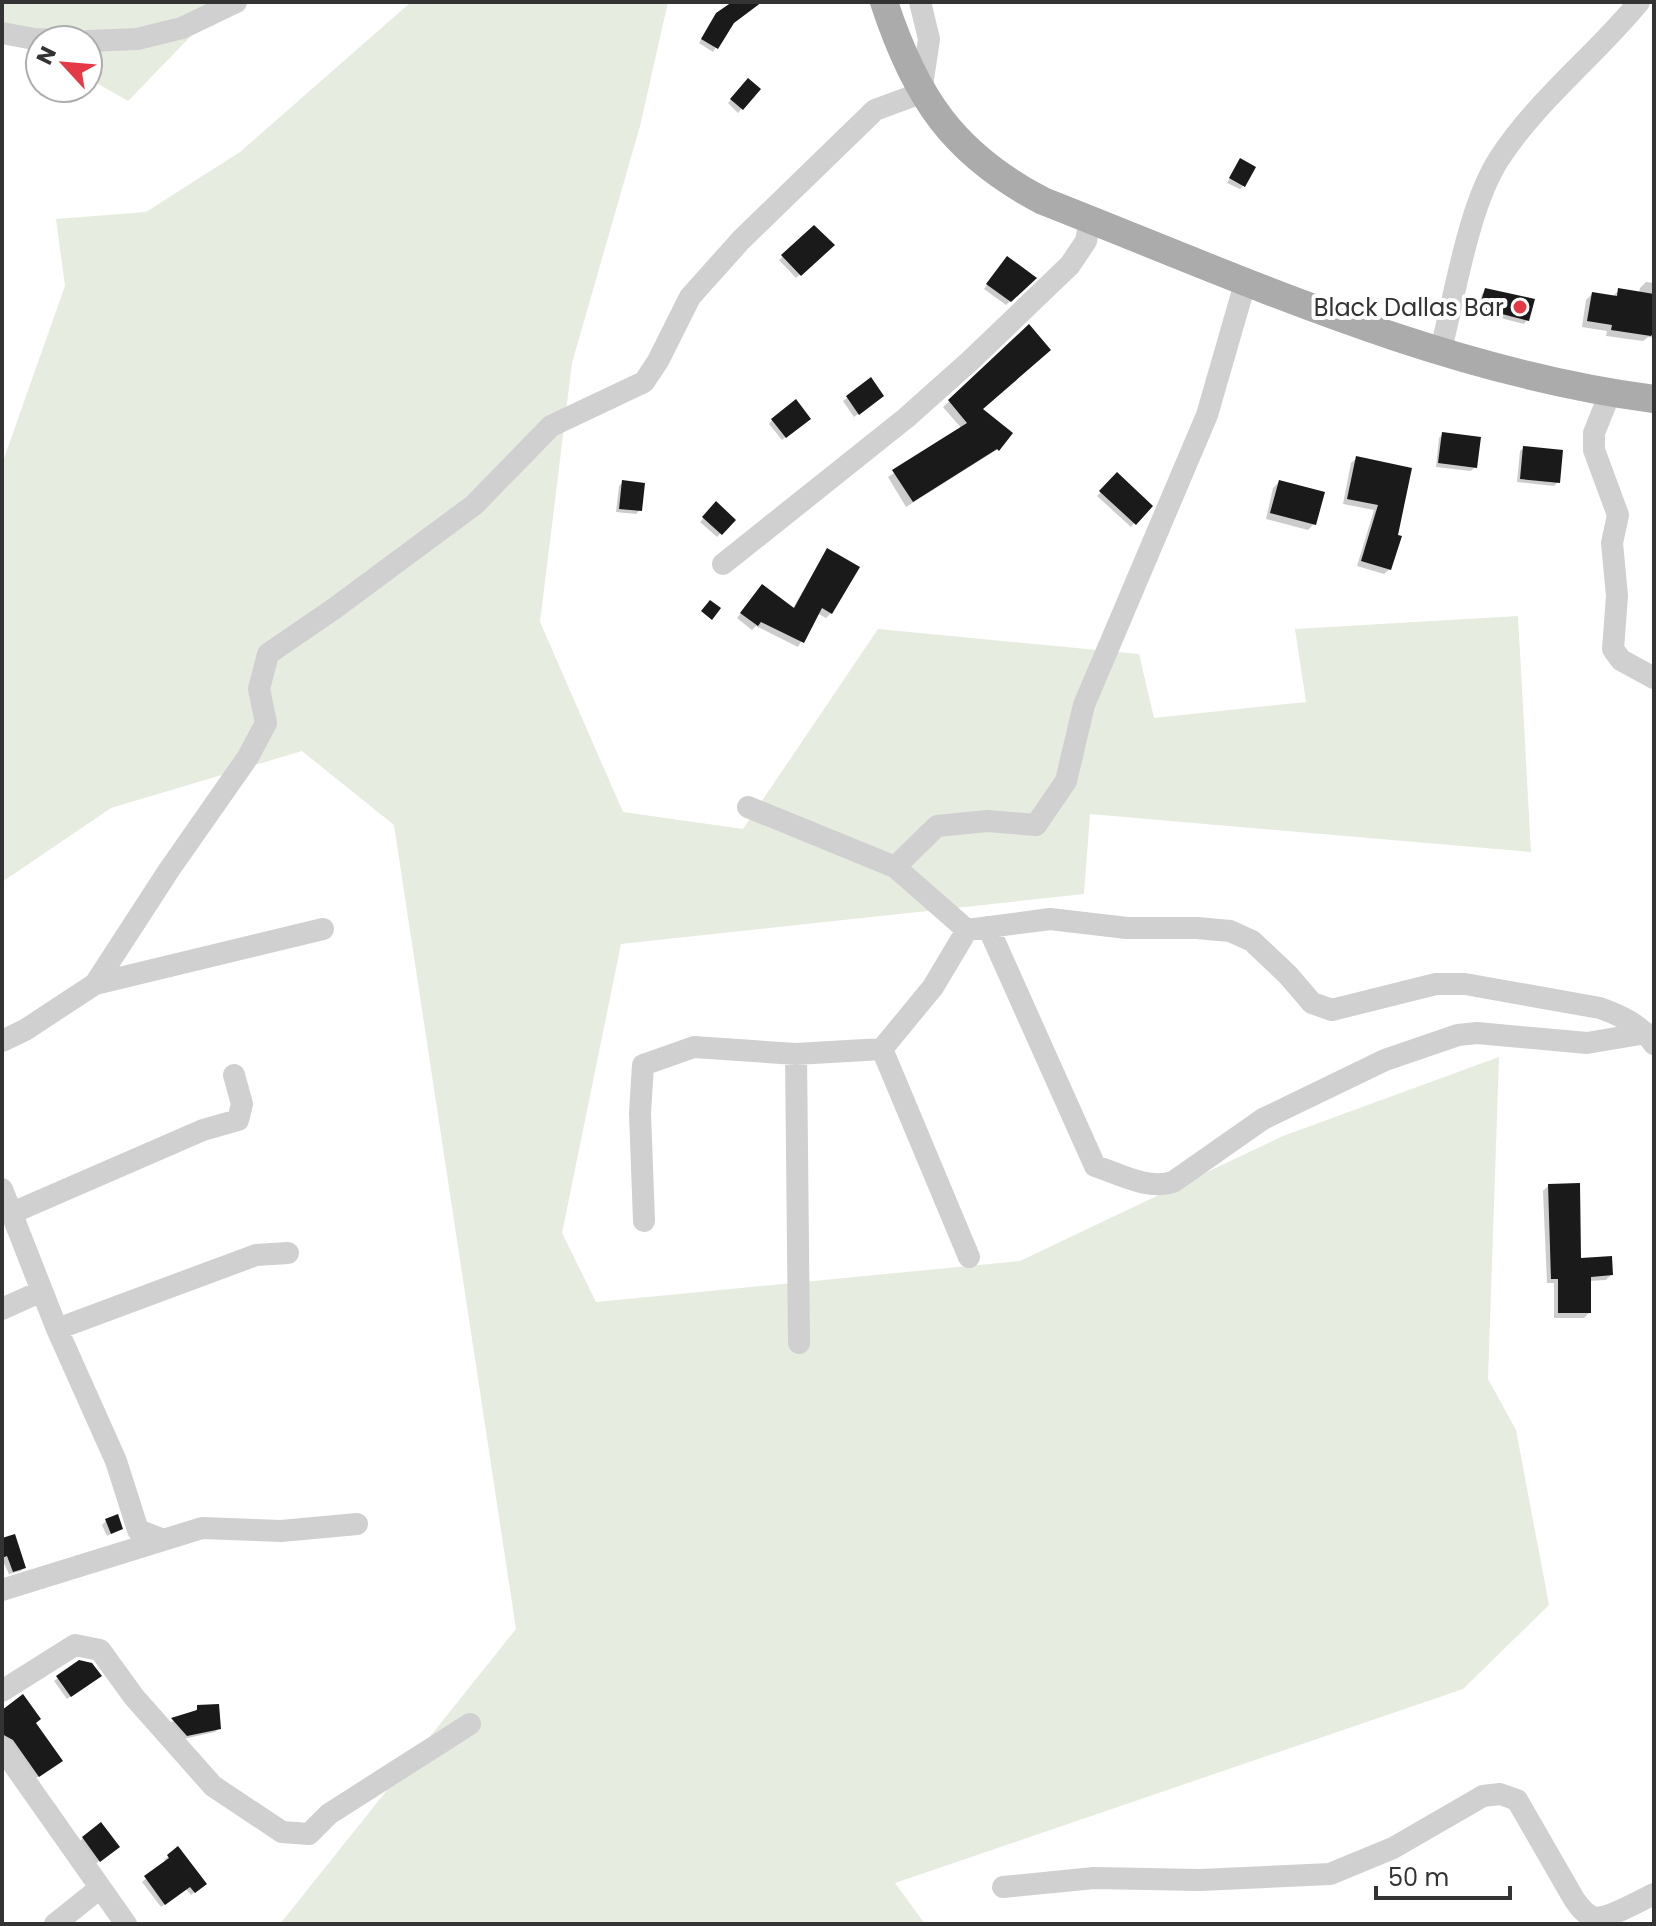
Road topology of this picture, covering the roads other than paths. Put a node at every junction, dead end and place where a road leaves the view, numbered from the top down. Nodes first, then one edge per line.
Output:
1 (236, 2) edge
2 (884, 2) edge
3 (920, 2) edge
4 (1639, 2) edge
5 (2, 33) edge
6 (24, 37) edge
7 (104, 40) edge
8 (921, 93) junction
9 (1090, 220) junction
10 (1246, 280) junction
11 (1440, 353) junction
12 (1610, 393) junction
13 (1654, 399) edge
14 (723, 564) dead end
15 (1654, 678) edge
16 (748, 807) dead end
17 (895, 867) junction
18 (323, 929) dead end
19 (978, 929) junction
20 (95, 984) junction
21 (1650, 1038) edge
22 (2, 1041) edge
23 (882, 1049) junction
24 (796, 1054) junction
25 (234, 1075) dead end
26 (2, 1189) edge
27 (12, 1213) junction
28 (644, 1221) dead end
29 (288, 1253) dead end
30 (969, 1257) dead end
31 (42, 1291) junction
32 (2, 1309) edge
33 (57, 1329) junction
34 (799, 1343) dead end
35 (357, 1524) dead end
36 (161, 1539) junction
37 (2, 1590) edge
38 (2, 1691) edge
39 (470, 1724) dead end
40 (2, 1748) edge
41 (1003, 1887) dead end
42 (100, 1888) junction
43 (1654, 1894) edge
44 (55, 1924) edge
45 (126, 1924) edge

1 - 7 street
2 - 8 main road
3 - 8 street
4 - 11 street
5 - 6 street
8 - 9 main road
8 - 20 street
9 - 10 main road
9 - 14 street
10 - 11 main road
10 - 17 street
11 - 12 main road
12 - 13 main road
12 - 15 street
16 - 17 street
17 - 19 street
18 - 20 street
19 - 21 street
19 - 21 street
19 - 23 street
20 - 22 street
23 - 24 street
23 - 30 street
24 - 28 street
24 - 34 street
25 - 27 street
26 - 27 street
27 - 31 street
29 - 33 street
31 - 32 street
31 - 33 street
33 - 36 street
35 - 36 street
36 - 37 street
38 - 39 street
40 - 42 street
41 - 43 street
42 - 44 street
42 - 45 street

